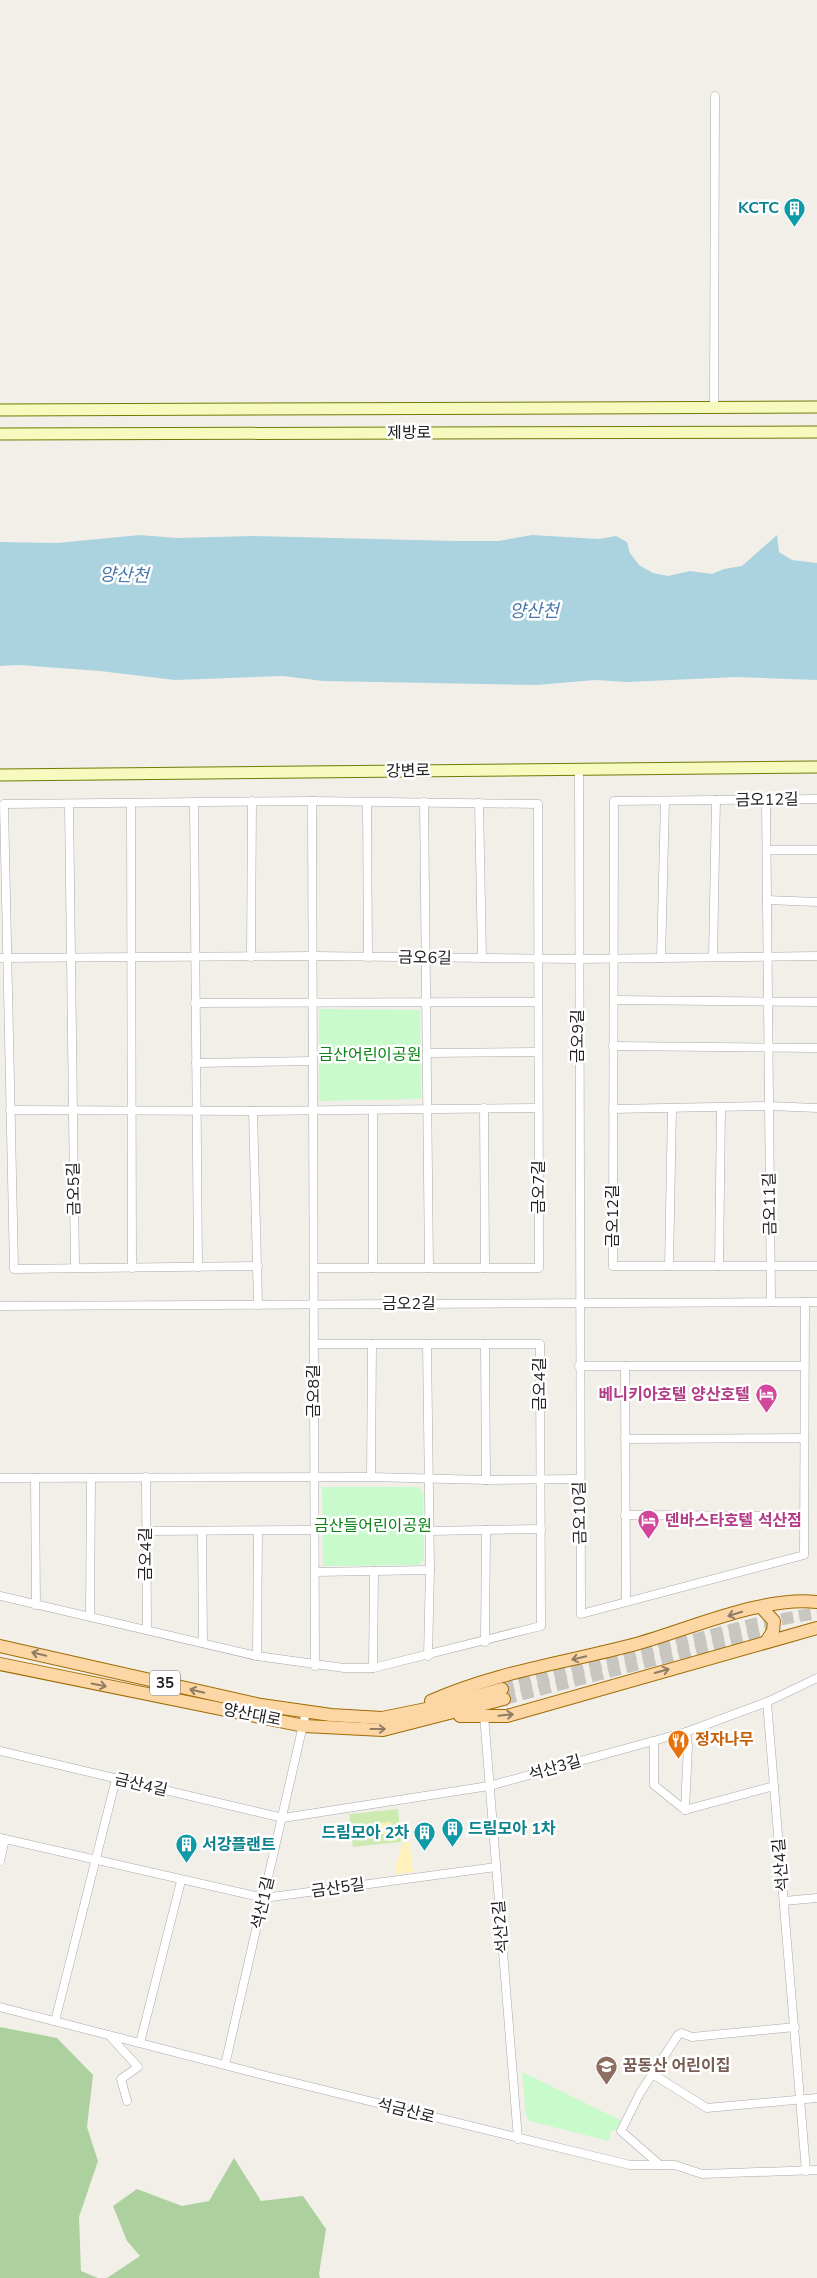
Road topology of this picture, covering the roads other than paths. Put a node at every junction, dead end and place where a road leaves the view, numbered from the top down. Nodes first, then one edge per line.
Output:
1 (715, 96) dead end
2 (817, 407) edge
3 (714, 408) junction
4 (0, 410) edge
5 (817, 432) edge
6 (0, 434) edge
7 (817, 767) edge
8 (579, 769) junction
9 (0, 775) edge
10 (817, 799) edge
11 (716, 800) junction
12 (766, 800) junction
13 (252, 801) junction
14 (312, 801) junction
15 (665, 801) junction
16 (194, 802) junction
17 (367, 802) junction
18 (424, 802) junction
19 (131, 803) junction
20 (479, 803) junction
21 (69, 804) junction
22 (766, 850) junction
23 (817, 850) edge
24 (767, 900) junction
25 (817, 902) edge
26 (313, 956) junction
27 (817, 956) edge
28 (195, 957) junction
29 (250, 957) junction
30 (368, 957) junction
31 (713, 957) junction
32 (768, 957) junction
33 (4, 958) edge
34 (71, 958) junction
35 (131, 958) junction
36 (426, 958) junction
37 (482, 958) junction
38 (661, 958) junction
39 (538, 959) junction
40 (578, 959) junction
41 (614, 959) junction
42 (614, 1000) junction
43 (538, 1002) junction
44 (768, 1002) junction
45 (817, 1002) edge
46 (426, 1003) junction
47 (196, 1004) junction
48 (313, 1004) junction
49 (613, 1046) junction
50 (768, 1048) junction
51 (817, 1048) edge
52 (538, 1052) junction
53 (426, 1053) junction
54 (313, 1062) junction
55 (196, 1063) junction
56 (769, 1106) junction
57 (721, 1107) junction
58 (484, 1108) junction
59 (538, 1108) junction
60 (672, 1108) junction
61 (817, 1108) edge
62 (313, 1109) junction
63 (427, 1109) junction
64 (613, 1109) junction
65 (10, 1110) junction
66 (73, 1110) junction
67 (132, 1110) junction
68 (196, 1110) junction
69 (373, 1110) junction
70 (253, 1111) junction
71 (258, 1266) junction
72 (669, 1266) junction
73 (719, 1266) junction
74 (771, 1266) junction
75 (817, 1266) edge
76 (198, 1267) junction
77 (75, 1268) junction
78 (132, 1268) junction
79 (314, 1268) junction
80 (373, 1268) junction
81 (429, 1268) junction
82 (485, 1268) junction
83 (771, 1302) junction
84 (805, 1302) junction
85 (817, 1302) edge
86 (579, 1303) junction
87 (258, 1305) junction
88 (314, 1305) junction
89 (0, 1306) edge
90 (314, 1344) junction
91 (372, 1344) junction
92 (427, 1344) junction
93 (485, 1344) junction
94 (579, 1366) junction
95 (625, 1366) junction
96 (804, 1366) junction
97 (804, 1438) junction
98 (625, 1439) junction
99 (314, 1477) junction
100 (371, 1477) junction
101 (0, 1478) edge
102 (35, 1478) junction
103 (91, 1478) junction
104 (146, 1478) junction
105 (429, 1478) junction
106 (540, 1479) junction
107 (580, 1479) junction
108 (486, 1480) junction
109 (625, 1515) junction
110 (804, 1516) junction
111 (540, 1529) junction
112 (146, 1530) junction
113 (202, 1530) junction
114 (315, 1530) junction
115 (486, 1530) junction
116 (258, 1531) junction
117 (429, 1531) junction
118 (430, 1570) junction
119 (374, 1571) junction
120 (315, 1572) junction
121 (0, 1596) edge
122 (626, 1602) junction
123 (817, 1602) edge
124 (36, 1605) junction
125 (761, 1607) junction
126 (90, 1617) junction
127 (817, 1628) edge
128 (147, 1630) junction
129 (485, 1642) junction
130 (766, 1642) junction
131 (203, 1643) junction
132 (0, 1646) edge
133 (257, 1656) junction
134 (428, 1656) junction
135 (0, 1664) edge
136 (315, 1666) junction
137 (373, 1668) junction
138 (817, 1678) edge
139 (767, 1702) junction
140 (306, 1712) junction
141 (406, 1713) junction
142 (484, 1715) junction
143 (440, 1717) junction
144 (304, 1726) junction
145 (686, 1732) junction
146 (654, 1740) junction
147 (0, 1751) edge
148 (116, 1779) junction
149 (489, 1786) junction
150 (774, 1786) junction
151 (685, 1810) junction
152 (283, 1818) junction
153 (3, 1838) edge
154 (95, 1860) junction
155 (0, 1861) edge
156 (496, 1867) junction
157 (181, 1880) junction
158 (264, 1898) junction
159 (817, 1898) edge
160 (784, 1901) junction
161 (0, 2006) edge
162 (55, 2021) junction
163 (795, 2027) junction
164 (109, 2035) junction
165 (140, 2043) junction
166 (225, 2065) junction
167 (654, 2075) junction
168 (817, 2098) edge
169 (801, 2100) junction
170 (127, 2101) dead end
171 (518, 2139) junction
172 (660, 2165) junction
173 (806, 2170) junction
174 (817, 2170) edge

1 - 3 street
2 - 3 street
3 - 4 street
5 - 6 street, 제방로
7 - 8 street, 강변로
8 - 9 street, 강변로
8 - 40 street, 금오9길
10 - 12 street, 금오12길
11 - 12 street, 금오12길
11 - 15 street, 금오12길
11 - 31 street, 금오12길
12 - 22 street, 금오11길
13 - 14 street
13 - 16 street
13 - 29 street
14 - 17 street, 금오7길
14 - 26 street
15 - 38 street
15 - 41 street, 금오12길
16 - 19 street
16 - 28 street
17 - 18 street, 금오7길
17 - 30 street
18 - 20 street, 금오7길
18 - 36 street
19 - 21 street
19 - 35 street
20 - 37 street
20 - 39 street, 금오7길
21 - 33 street
21 - 34 street, 금오5길
22 - 23 street
22 - 24 street, 금오11길
24 - 25 street
24 - 32 street, 금오11길
26 - 29 street
26 - 30 street, 금오6길
26 - 48 street
27 - 32 street
28 - 29 street
28 - 35 street
28 - 47 street
30 - 36 street, 금오6길
31 - 32 street
31 - 38 street
32 - 44 street, 금오11길
33 - 34 street
33 - 65 street
34 - 35 street
34 - 66 street, 금오5길
35 - 67 street
36 - 37 street, 금오6길
36 - 46 street
37 - 39 street, 금오6길
38 - 41 street
39 - 40 street, 금오6길
39 - 43 street, 금오7길
40 - 41 street, 금오6길
40 - 86 street, 금오9길
41 - 42 street, 금오12길
42 - 44 street
42 - 49 street, 금오12길
43 - 46 street
43 - 52 street, 금오7길
44 - 45 street
44 - 50 street, 금오11길
46 - 48 street
46 - 53 street
47 - 48 street
47 - 55 street
48 - 54 street
49 - 50 street
49 - 64 street, 금오12길
50 - 51 street
50 - 56 street, 금오11길
52 - 53 street
52 - 59 street, 금오7길
53 - 63 street
54 - 55 street
54 - 62 street
55 - 68 street
56 - 57 street
56 - 61 street
56 - 74 street, 금오11길
57 - 60 street
57 - 73 street
58 - 59 street
58 - 63 street
58 - 82 street
59 - 82 street, 금오7길
60 - 64 street
60 - 72 street
62 - 69 street
62 - 70 street
62 - 79 street
63 - 69 street
63 - 81 street
64 - 72 street, 금오12길
65 - 66 street
65 - 77 street
66 - 67 street
66 - 77 street, 금오5길
67 - 68 street
67 - 78 street
68 - 70 street
68 - 76 street
69 - 80 street
70 - 71 street
71 - 76 street
71 - 87 street
72 - 73 street, 금오12길
73 - 74 street, 금오12길
74 - 75 street, 금오12길
74 - 83 street, 금오11길
76 - 78 street
77 - 78 street
79 - 80 street, 금오7길
79 - 88 street
80 - 81 street, 금오7길
81 - 82 street, 금오7길
83 - 84 street, 금오2길
83 - 86 street, 금오2길
84 - 85 street, 금오2길
84 - 96 street, 금오10길
86 - 88 street, 금오2길
86 - 94 street, 금오10길
87 - 88 street, 금오2길
87 - 89 street, 금오2길
88 - 90 street, 금오8길
90 - 91 street, 금오4길
90 - 99 street, 금오8길
91 - 92 street, 금오4길
91 - 100 street
92 - 93 street, 금오4길
92 - 105 street
93 - 106 street, 금오4길
93 - 108 street
94 - 95 street
94 - 107 street, 금오10길
95 - 96 street
95 - 98 street
96 - 97 street, 금오10길
97 - 98 street
97 - 110 street, 금오10길
98 - 109 street
99 - 100 street
99 - 104 street
99 - 114 street, 금오8길
100 - 105 street
101 - 102 street
102 - 103 street
102 - 124 street
103 - 104 street
103 - 126 street
104 - 112 street, 금오4길
105 - 108 street
105 - 117 street
106 - 107 street
106 - 108 street
106 - 111 street, 금오4길
107 - 122 street, 금오10길
109 - 110 street
109 - 122 street
110 - 122 street, 금오10길
111 - 115 street
111 - 129 street, 금오4길
112 - 113 street
112 - 128 street, 금오4길
113 - 116 street
113 - 131 street
114 - 116 street
114 - 120 street, 금오8길
115 - 117 street
115 - 129 street
116 - 133 street
117 - 118 street
118 - 119 street
118 - 134 street
119 - 120 street
119 - 137 street
120 - 136 street, 금오8길
121 - 124 street, 금오4길
123 - 125 main road
124 - 126 street, 금오4길
125 - 130 main road
125 -> 141 main road
126 - 128 street, 금오4길
127 - 130 main road
128 - 131 street, 금오4길
129 - 134 street, 금오4길
142 -> 130 main road
131 - 133 street, 금오4길
140 -> 132 main road, 양산대로 / 35
133 - 136 street, 금오4길
134 - 137 street, 금오4길
135 -> 144 main road, 양산대로 / 35
136 - 137 street, 금오4길
138 - 139 street, 석산3길
139 - 145 street, 석산3길
139 - 150 street, 석산4길
140 - 141 main road, 양산대로 / 35
140 - 144 street, 석산1길
141 - 143 main road, 양산대로 / 35
142 - 143 main road
142 - 149 street, 석산2길
144 -> 143 main road, 양산대로 / 35
144 - 152 street, 석산1길
145 - 146 street, 석산3길
145 - 151 street
146 - 149 street, 석산3길
146 - 151 street
147 - 148 street, 금산4길
148 - 152 street, 금산4길
148 - 154 street
149 - 152 street, 석산3길
149 - 156 street, 석산2길
150 - 151 street
150 - 160 street, 석산4길
152 - 158 street, 석산1길
153 - 154 street, 금산5길
153 - 155 street, 금산5길
154 - 157 street, 금산5길
154 - 162 street
156 - 158 street, 금산5길
156 - 171 street, 석산2길
157 - 158 street, 금산5길
157 - 165 street
158 - 166 street, 석산1길
159 - 160 street
160 - 163 street, 석산4길
161 - 162 street, 석금산로
162 - 164 street, 석금산로
163 - 167 street
163 - 169 street, 석산4길
164 - 165 street, 석금산로
164 - 170 street
165 - 166 street, 석금산로
166 - 171 street, 석금산로
167 - 169 street
167 - 172 street
168 - 169 street
169 - 173 street, 석산4길
171 - 172 street, 석금산로
172 - 173 street, 석금산로
173 - 174 street, 석금산로

